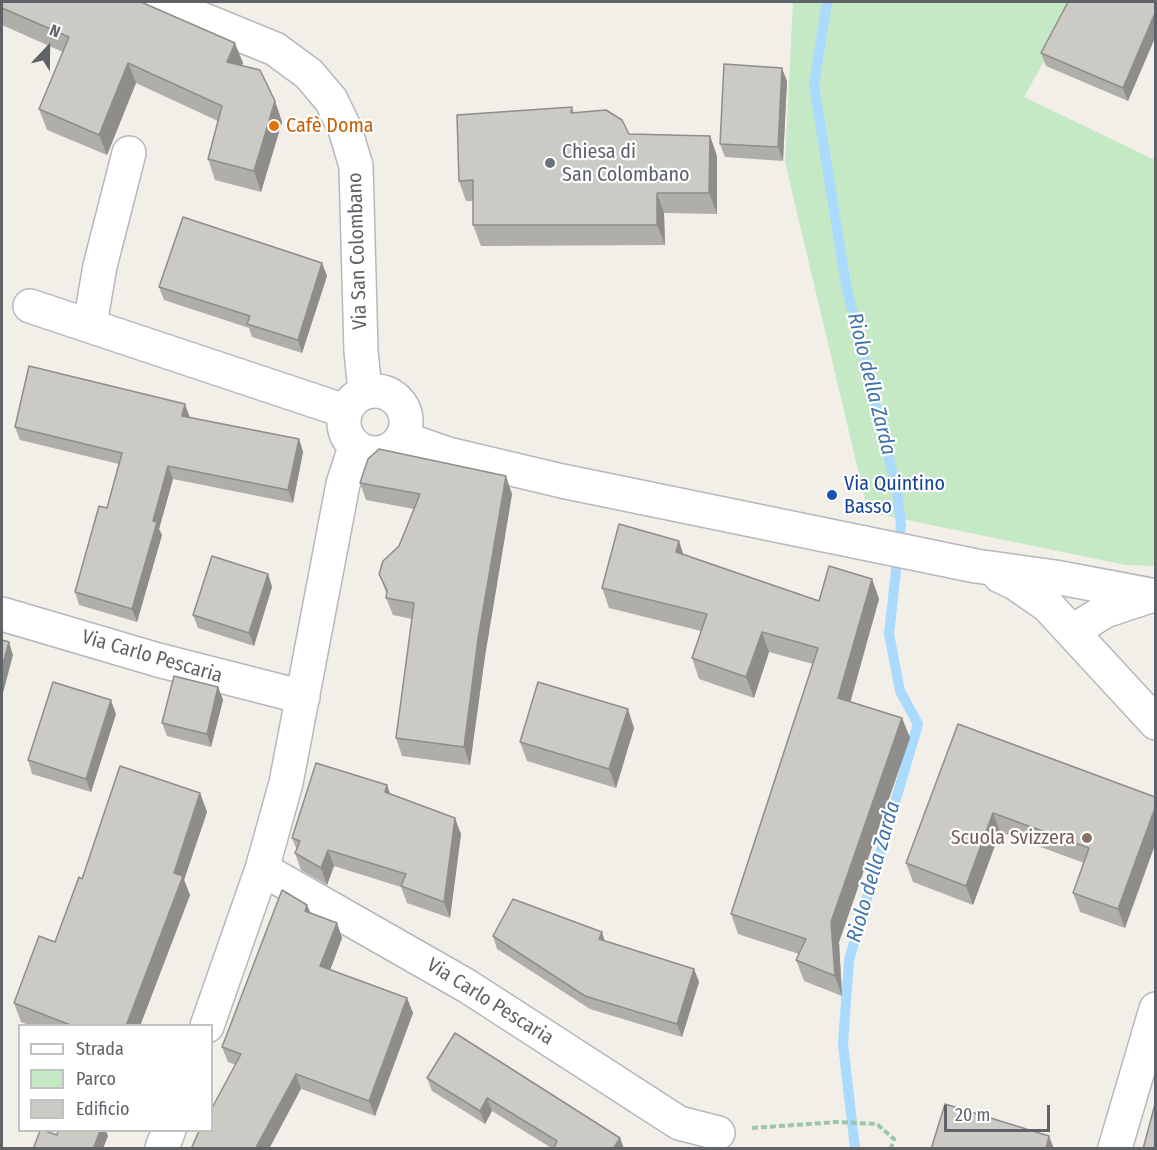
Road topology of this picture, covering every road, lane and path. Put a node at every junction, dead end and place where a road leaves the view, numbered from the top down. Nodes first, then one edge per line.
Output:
1 (171, 3) edge
2 (129, 153) dead end
3 (30, 306) dead end
4 (90, 324) junction
5 (355, 401) junction
6 (402, 438) junction
7 (355, 447) junction
8 (976, 567) junction
9 (1153, 596) edge
10 (2, 614) edge
11 (1072, 631) junction
12 (303, 697) junction
13 (1155, 723) edge
14 (262, 869) junction
15 (1155, 1009) edge
16 (208, 1024) edge
17 (169, 1132) edge
18 (718, 1133) joint
19 (162, 1149) edge
20 (891, 1149) edge
21 (1114, 1149) edge

1 - 5 street, Via San Colombano
2 - 4 street
3 - 4 street
4 - 5 street
5 - 6 street
5 - 7 street
6 - 7 street
6 - 8 street
7 - 12 street
8 - 9 street
8 - 11 street
9 - 11 street
10 - 12 street, Via Carlo Pescaria
11 - 13 street
12 - 14 street
14 - 16 street
14 - 18 street, Via Carlo Pescaria
15 - 21 street
17 - 19 street
18 - 20 path

